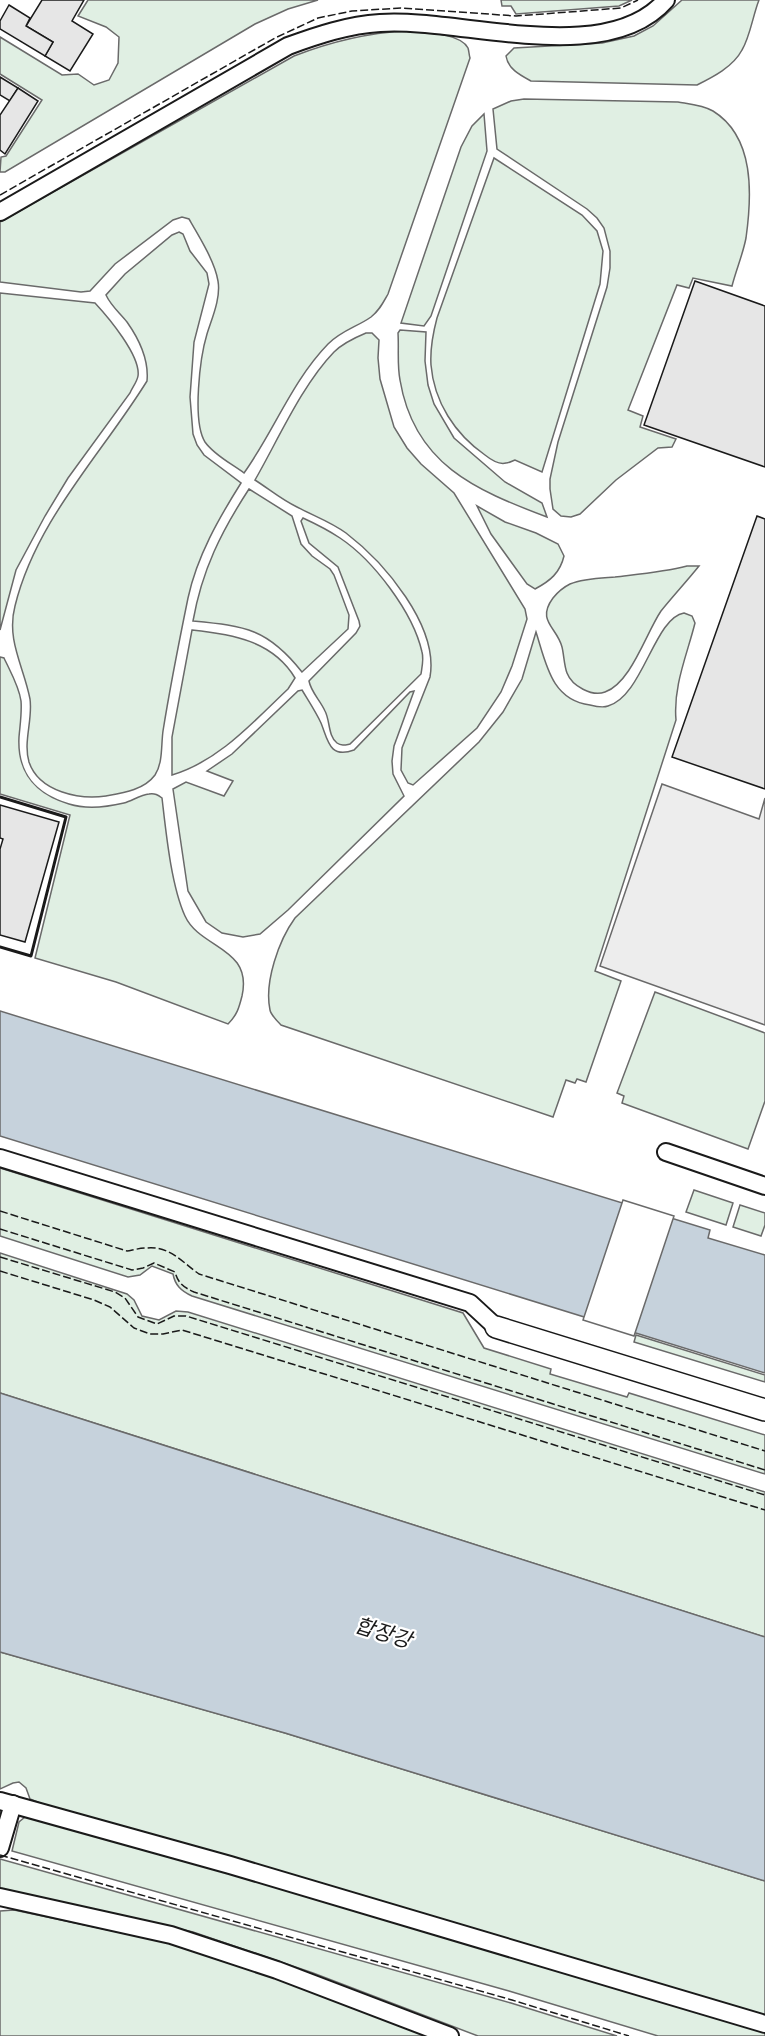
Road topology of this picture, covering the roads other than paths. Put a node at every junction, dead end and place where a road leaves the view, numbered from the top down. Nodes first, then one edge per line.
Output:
1 (666, 0) edge
2 (0, 212) edge
3 (666, 1152) dead end
4 (0, 1158) edge
5 (765, 1186) edge
6 (496, 1327) joint
7 (765, 1410) edge
8 (7, 1808) edge
9 (0, 1848) edge
10 (0, 1897) edge
11 (765, 2024) edge
12 (450, 2036) edge

1 - 2 street
3 - 5 street
4 - 6 street
6 - 7 street
8 - 9 street
8 - 11 street
10 - 12 street

